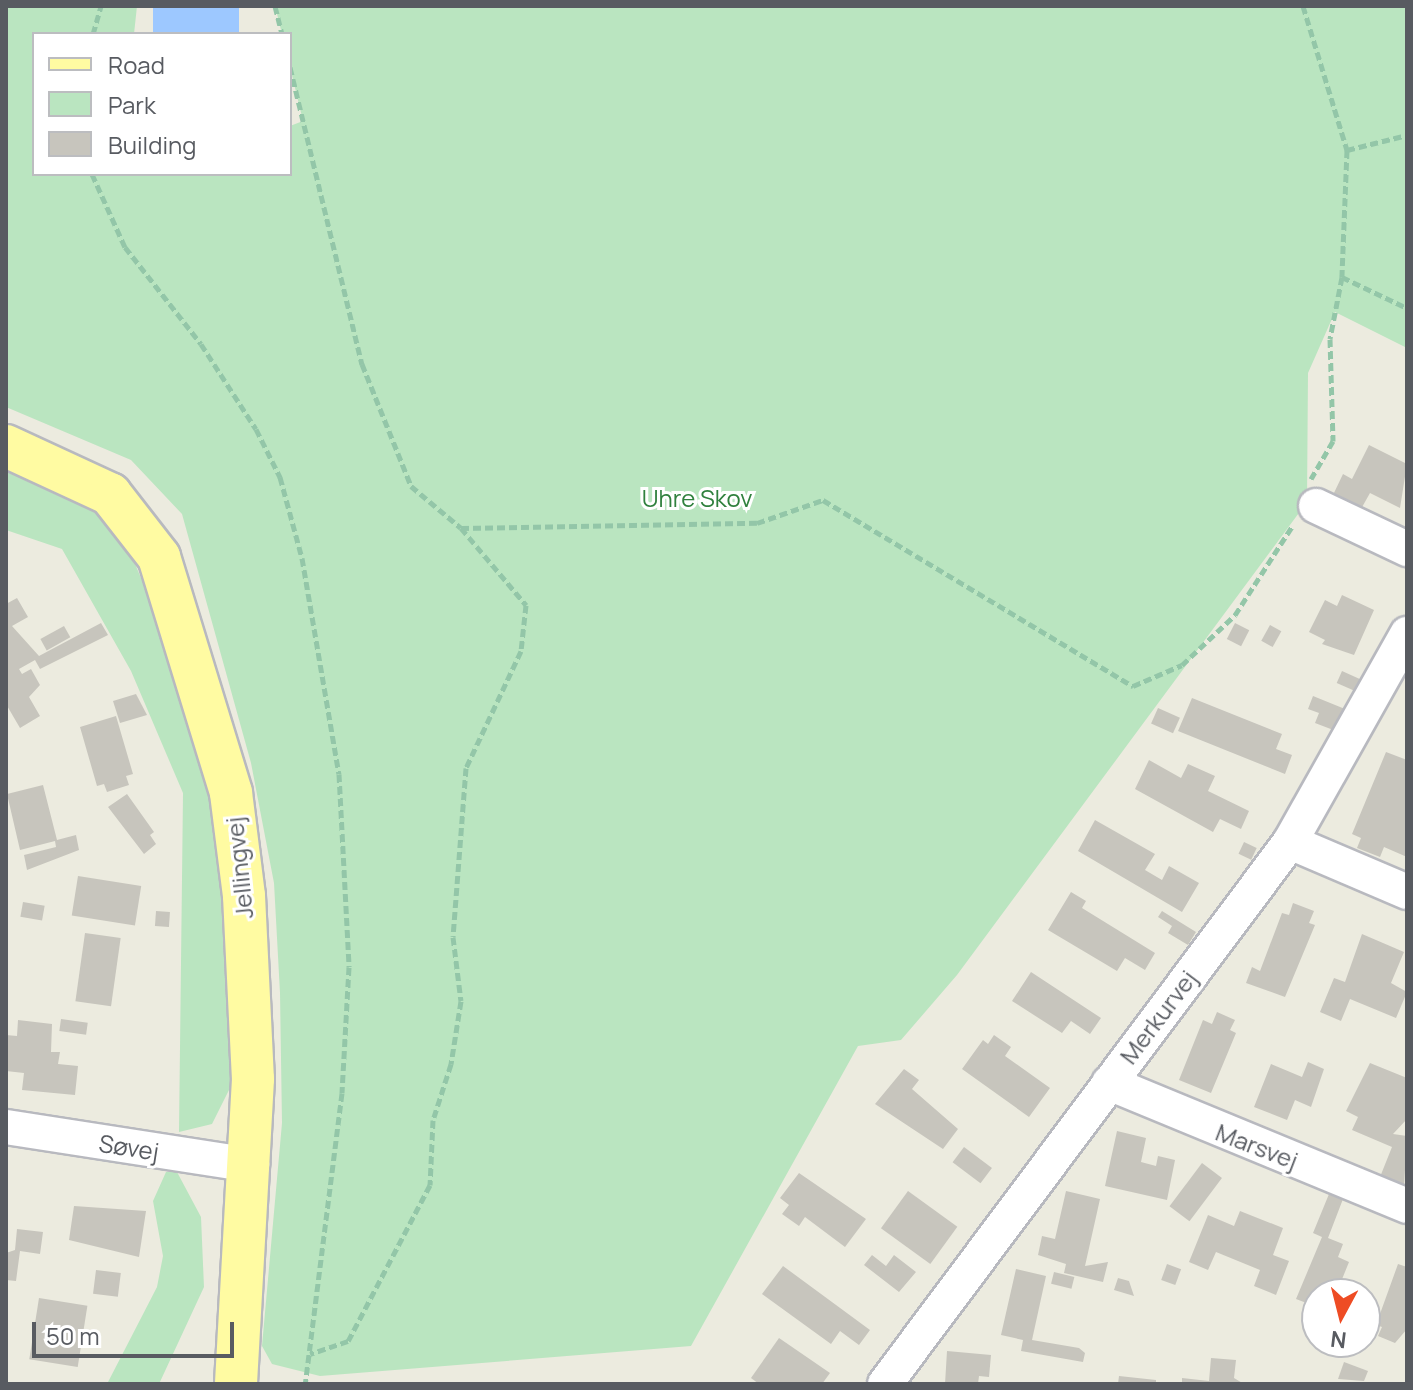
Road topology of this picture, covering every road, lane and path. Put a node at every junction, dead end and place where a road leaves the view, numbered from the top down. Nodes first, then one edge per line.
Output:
1 (101, 6) edge
2 (275, 6) edge
3 (1303, 6) edge
4 (94, 32) edge
5 (282, 32) edge
6 (292, 75) edge
7 (1407, 135) edge
8 (1347, 150) junction
9 (93, 176) edge
10 (1342, 277) junction
11 (1407, 308) edge
12 (6, 446) edge
13 (1308, 504) junction
14 (461, 528) junction
15 (1407, 549) edge
16 (1407, 634) edge
17 (1290, 842) junction
18 (1407, 892) edge
19 (1109, 1083) junction
20 (6, 1127) edge
21 (252, 1165) junction
22 (1407, 1206) edge
23 (310, 1354) junction
24 (236, 1384) edge
25 (305, 1384) edge
26 (885, 1384) edge

1 - 4 path
2 - 5 path
3 - 8 path
6 - 14 path
7 - 8 path
8 - 10 path
9 - 23 path
10 - 11 path
10 - 13 path
12 - 21 main road, Jellingvej
13 - 14 path
13 - 15 street
14 - 23 path
16 - 17 street, Merkurvej
17 - 18 street
17 - 19 street, Merkurvej
19 - 22 street, Marsvej
19 - 26 street, Merkurvej
20 - 21 street, Søvej
21 - 24 main road, Jellingvej
23 - 25 path

